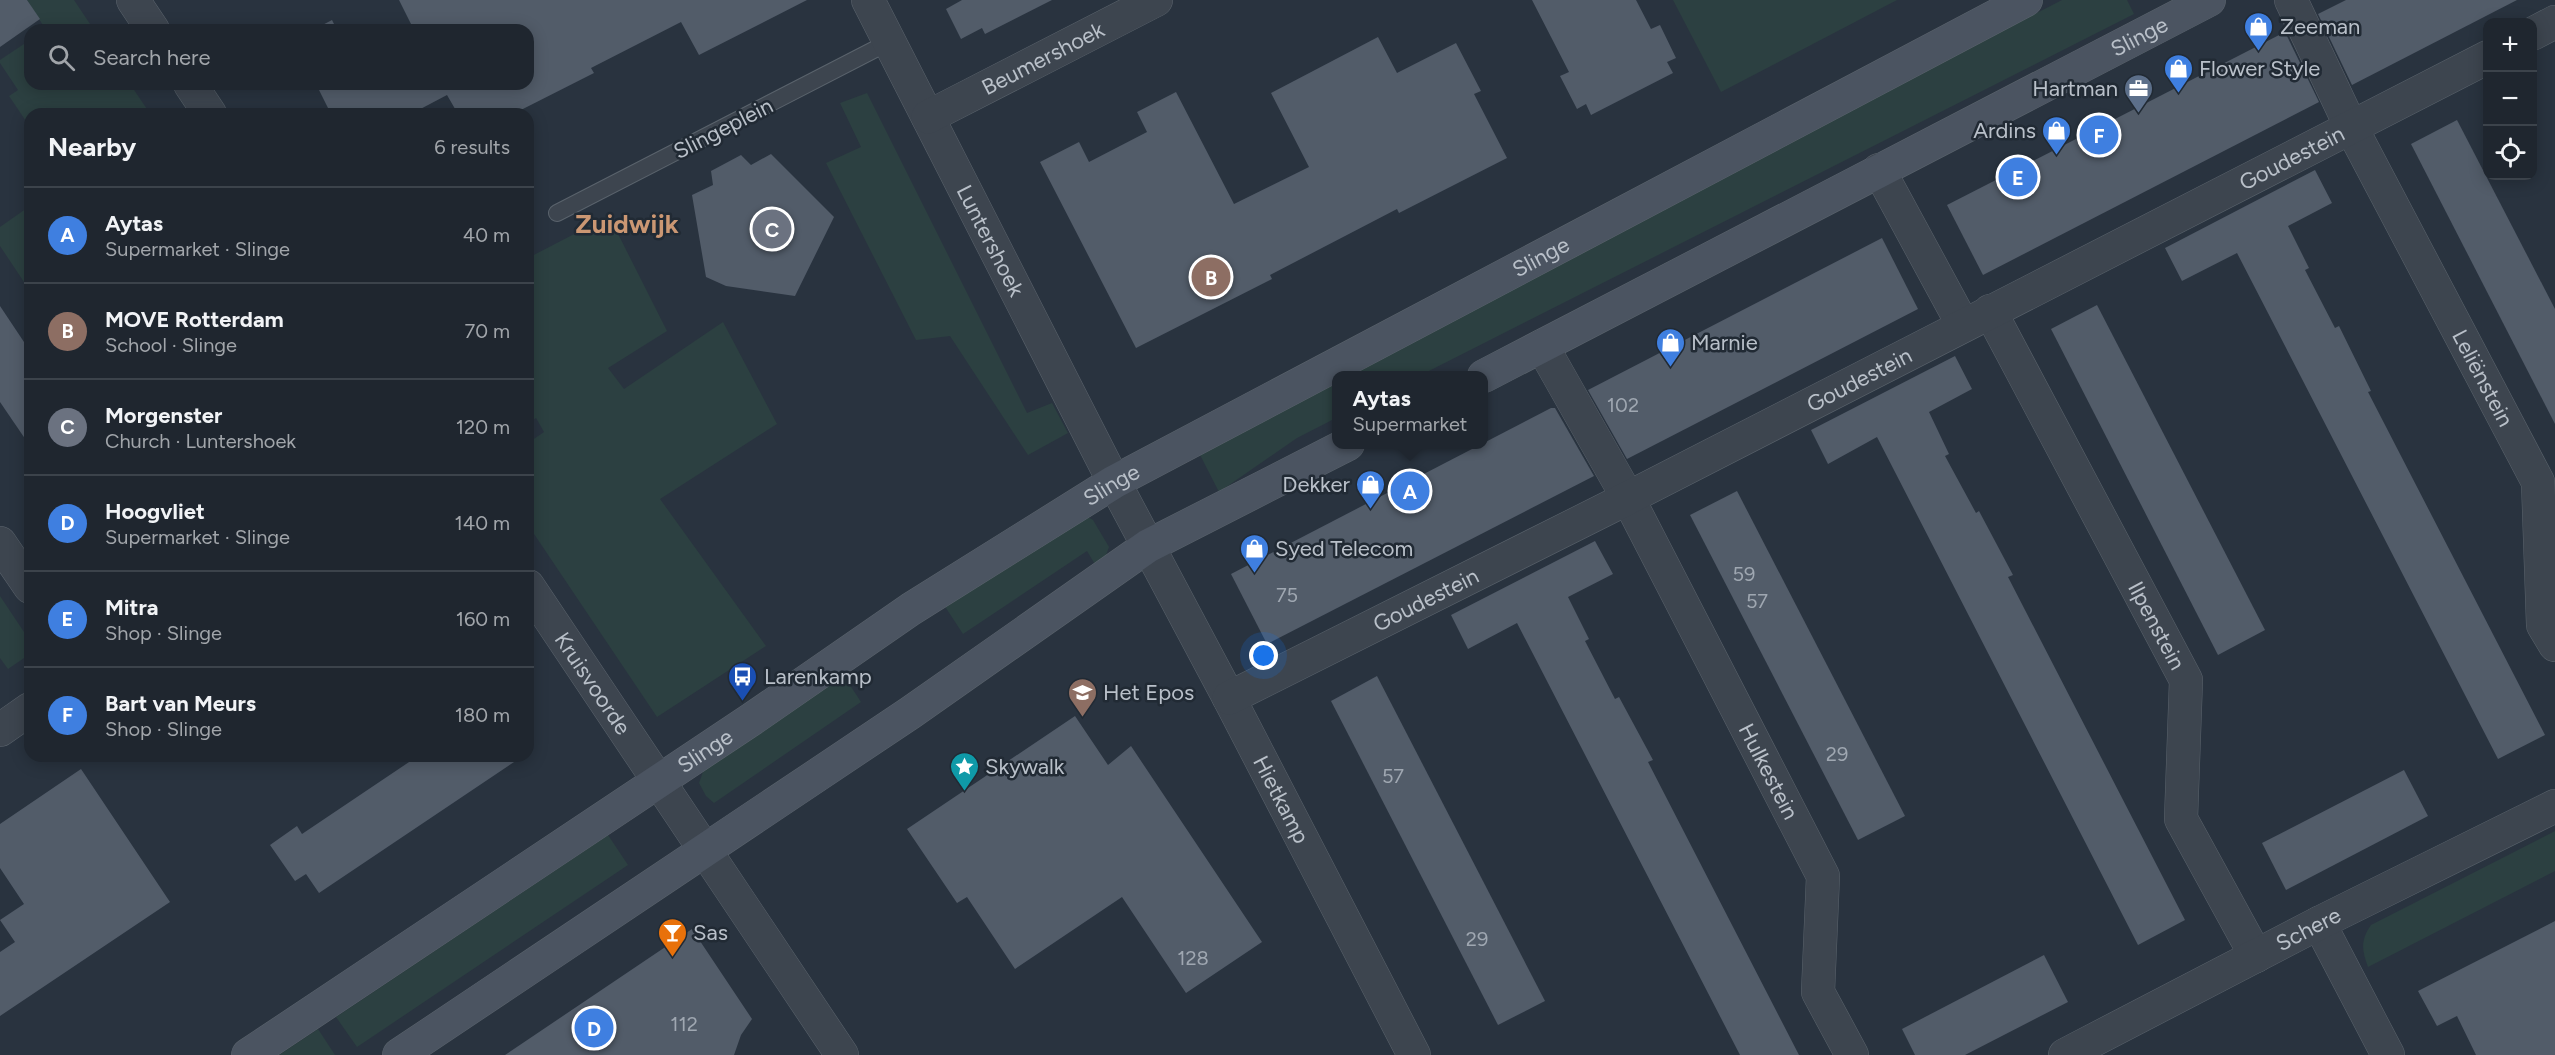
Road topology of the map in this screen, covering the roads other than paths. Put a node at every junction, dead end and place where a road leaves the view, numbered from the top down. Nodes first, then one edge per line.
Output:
1 (133, 0) edge
2 (868, 0) edge
3 (1156, 0) edge
4 (2026, 0) edge
5 (2208, 0) edge
6 (2291, 0) edge
7 (2555, 22) edge
8 (149, 24) edge
9 (2537, 31) edge
10 (889, 42) junction
11 (2483, 59) edge
12 (194, 90) edge
13 (206, 108) edge
14 (928, 117) junction
15 (2351, 127) junction
16 (1879, 170) junction
17 (556, 213) dead end
18 (1976, 318) junction
19 (1542, 346) junction
20 (1488, 374) edge
21 (1338, 449) edge
22 (1114, 482) junction
23 (1628, 498) junction
24 (0, 543) edge
25 (1148, 546) junction
26 (24, 578) edge
27 (534, 595) edge
28 (2555, 645) edge
29 (1229, 698) junction
30 (24, 713) edge
31 (0, 730) edge
32 (657, 781) junction
33 (2555, 806) edge
34 (704, 849) junction
35 (2319, 923) junction
36 (2256, 956) junction
37 (248, 1055) edge
38 (399, 1055) edge
39 (842, 1055) edge
40 (1414, 1055) edge
41 (1852, 1055) edge
42 (2065, 1055) edge
43 (2388, 1055) edge

1 - 8 street
2 - 10 street, Luntershoek
3 - 14 street, Beumershoek
4 - 22 main road, Slinge
5 - 16 main road, Slinge
6 - 15 street
7 - 9 street
10 - 14 street, Luntershoek
10 - 17 lane, Slingeplein
11 - 15 street, Goudestein
12 - 13 street
14 - 22 street, Luntershoek
15 - 18 street, Goudestein
15 - 28 street, Leliënstein
16 - 18 street
16 - 19 main road, Slinge
18 - 23 street, Goudestein
18 - 36 street, Ilpenstein
19 - 20 main road, Slinge
19 - 23 street
21 - 25 main road
22 - 25 street, Luntershoek
22 - 32 main road, Slinge
23 - 29 street, Goudestein
23 - 41 street, Hulkestein
24 - 26 street
25 - 29 street, Hietkamp
25 - 34 main road
27 - 32 street, Kruisvoorde
29 - 40 street, Hietkamp
30 - 31 street
32 - 34 street
32 - 37 main road, Slinge
33 - 35 street, Schere
34 - 38 main road
34 - 39 street
35 - 36 street, Schere
35 - 43 street
36 - 42 street, Schere

